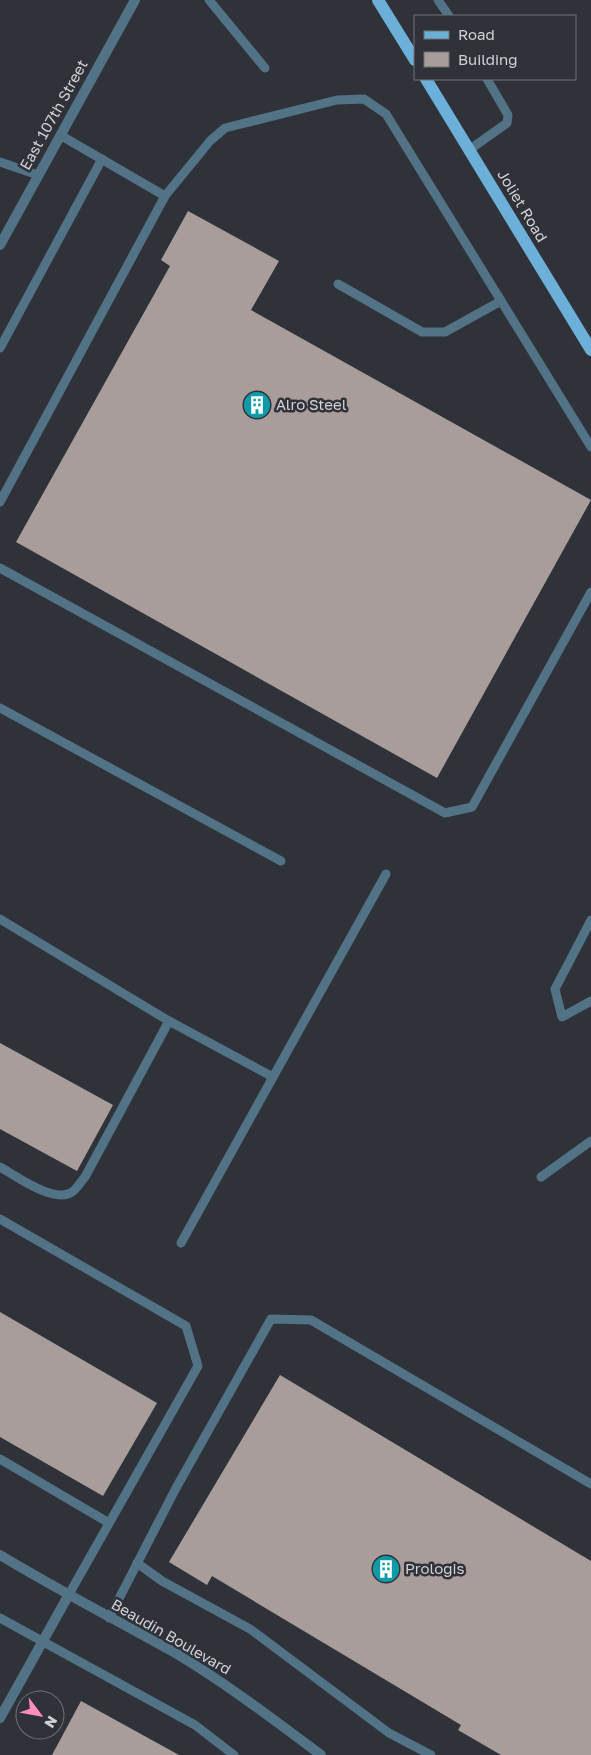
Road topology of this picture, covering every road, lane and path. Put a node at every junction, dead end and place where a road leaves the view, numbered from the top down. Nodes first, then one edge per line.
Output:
1 (135, 0) edge
2 (209, 0) edge
3 (378, 0) edge
4 (438, 0) edge
5 (448, 15) edge
6 (414, 58) edge
7 (265, 68) dead end
8 (427, 80) edge
9 (488, 80) edge
10 (60, 135) junction
11 (469, 150) junction
12 (102, 159) junction
13 (0, 162) edge
14 (38, 175) junction
15 (165, 196) junction
16 (0, 245) edge
17 (338, 284) dead end
18 (501, 301) junction
19 (0, 348) edge
20 (591, 350) edge
21 (591, 447) edge
22 (4, 485) edge
23 (0, 502) edge
24 (0, 568) edge
25 (591, 592) edge
26 (0, 708) edge
27 (281, 861) dead end
28 (386, 874) dead end
29 (0, 919) edge
30 (591, 920) edge
31 (591, 1001) edge
32 (169, 1021) junction
33 (273, 1077) junction
34 (591, 1141) edge
35 (0, 1167) edge
36 (541, 1176) dead end
37 (0, 1219) edge
38 (181, 1243) dead end
39 (0, 1458) edge
40 (591, 1484) edge
41 (109, 1523) junction
42 (0, 1555) edge
43 (137, 1564) junction
44 (68, 1596) junction
45 (0, 1618) edge
46 (109, 1618) junction
47 (42, 1642) junction
48 (0, 1718) edge
49 (234, 1755) edge
50 (321, 1755) edge
51 (431, 1755) edge

1 - 10 street, East 107th Street
2 - 7 lane
3 - 6 main road
4 - 5 lane
8 - 11 main road, Joliet Road
9 - 11 lane
10 - 12 lane
10 - 14 street, East 107th Street
11 - 20 main road, Joliet Road
12 - 15 lane
12 - 19 lane
13 - 14 lane
14 - 16 street, East 107th Street
15 - 18 lane
15 - 22 lane
17 - 18 lane
18 - 21 lane
22 - 23 lane
24 - 25 lane
26 - 27 lane
28 - 33 lane
29 - 32 lane
30 - 31 lane
32 - 33 lane
32 - 35 lane
33 - 38 lane
34 - 36 lane
37 - 41 lane
39 - 41 lane
40 - 43 lane
41 - 44 lane
42 - 44 street, Beaudin Boulevard
43 - 46 lane
43 - 51 lane
44 - 46 street, Beaudin Boulevard
44 - 47 street
45 - 47 lane
46 - 50 street, Beaudin Boulevard
47 - 48 street
47 - 49 lane

